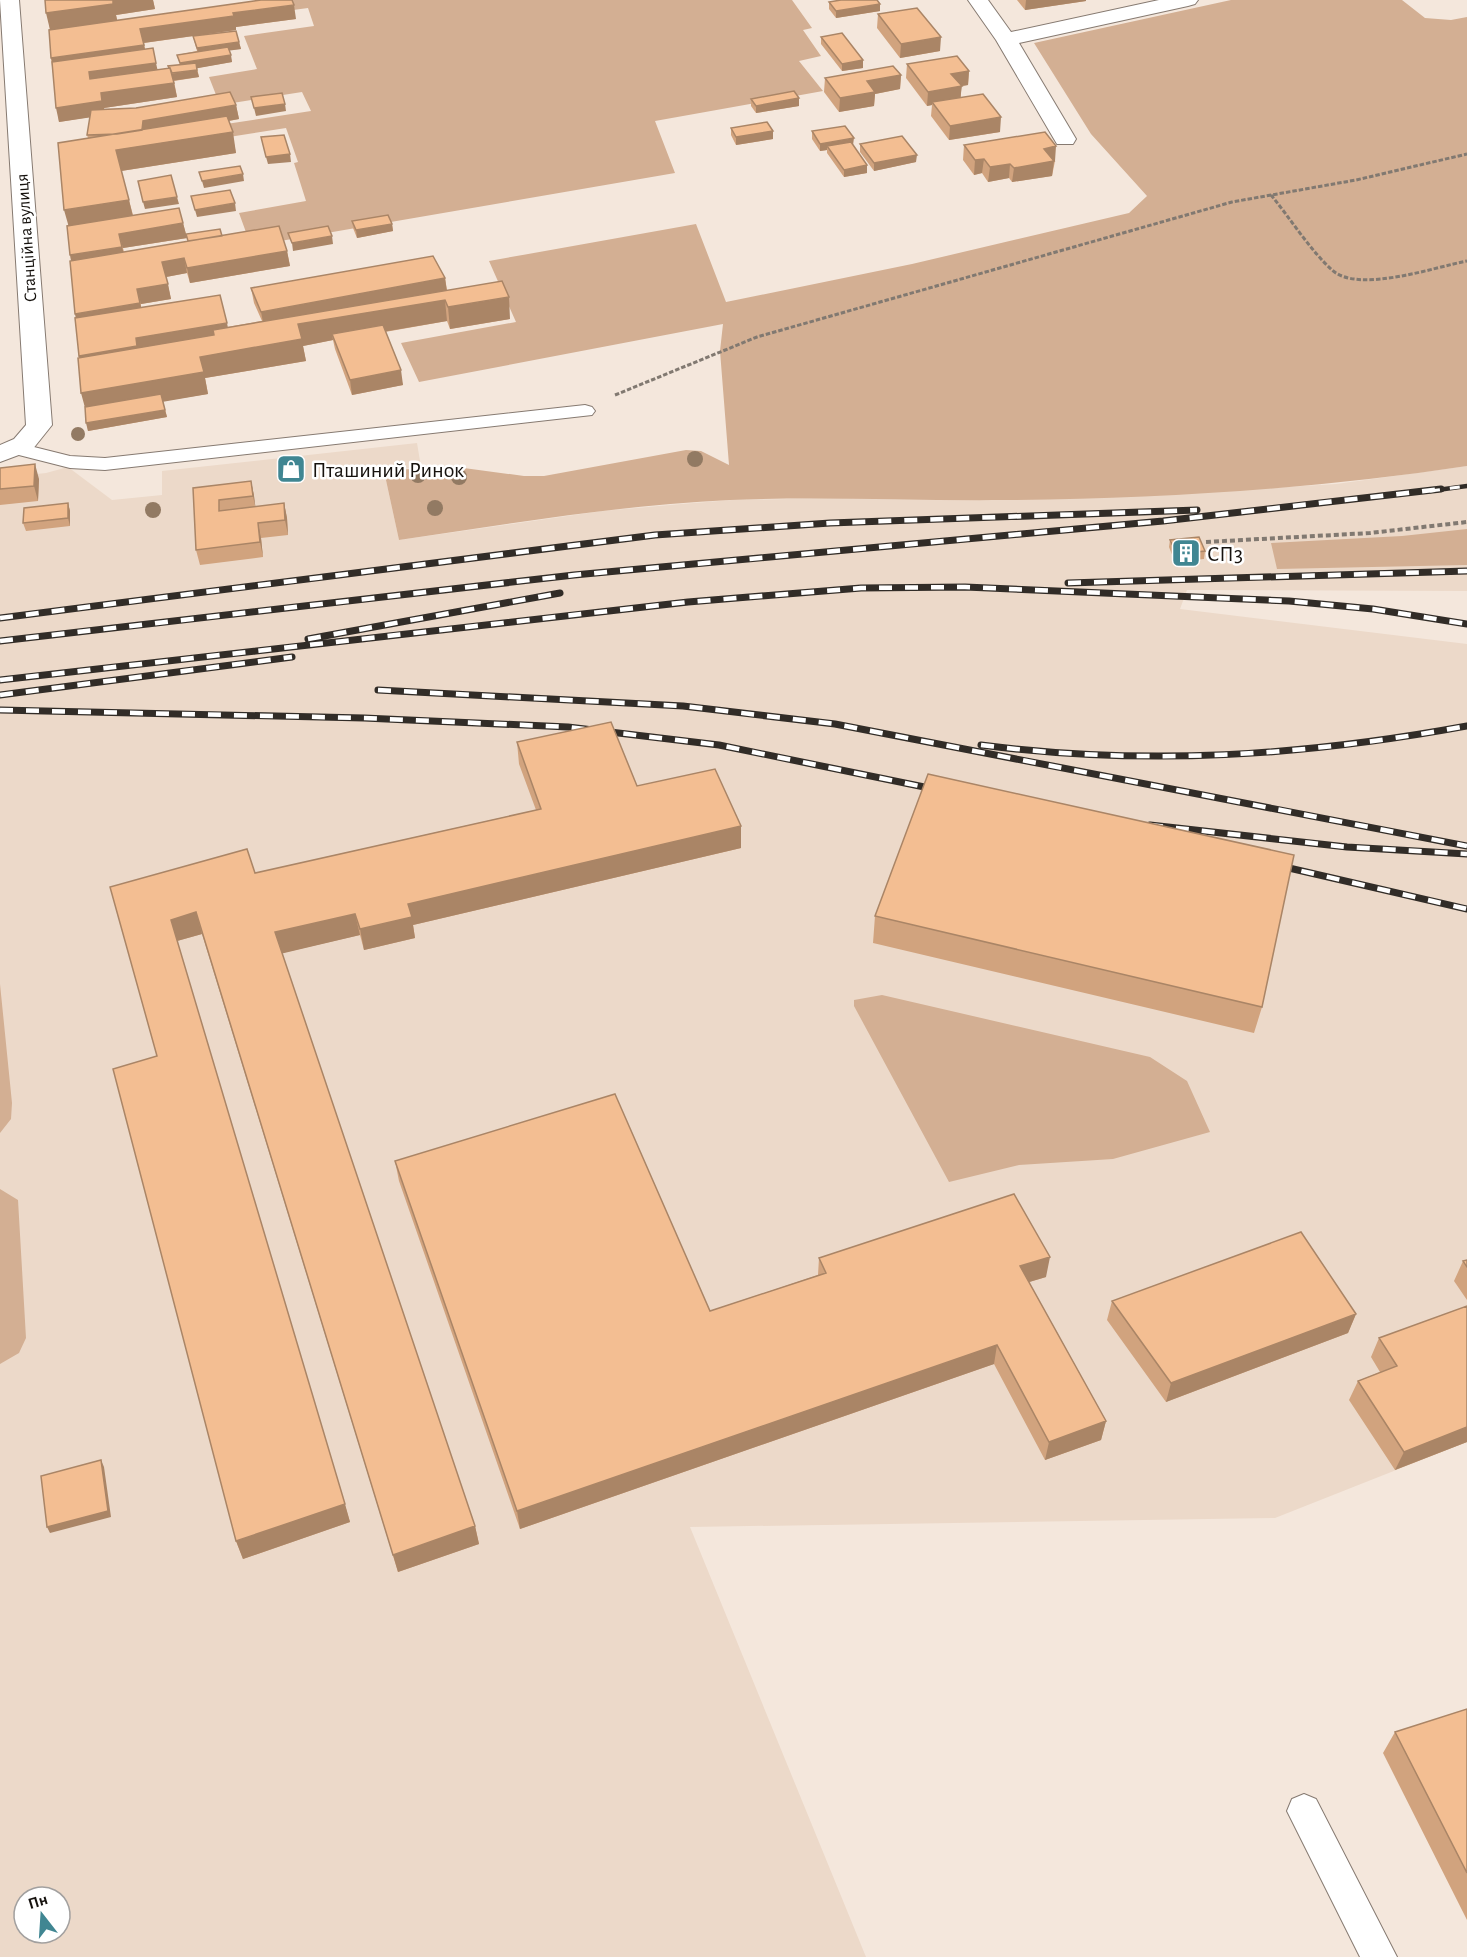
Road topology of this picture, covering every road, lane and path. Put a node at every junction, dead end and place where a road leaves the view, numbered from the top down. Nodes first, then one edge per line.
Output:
1 (9, 0) edge
2 (978, 0) edge
3 (1188, 0) edge
4 (1006, 39) junction
5 (1065, 139) dead end
6 (1467, 154) edge
7 (1271, 194) junction
8 (1467, 261) edge
9 (585, 411) joint
10 (9, 452) edge
11 (1467, 522) edge
12 (1206, 542) dead end
13 (1304, 1810) dead end
14 (1379, 1957) edge

1 - 10 street, Станційна вулиця
2 - 4 street
3 - 4 street
4 - 5 street
6 - 7 path
7 - 8 path
7 - 9 path
9 - 10 lane
11 - 12 path
13 - 14 lane

